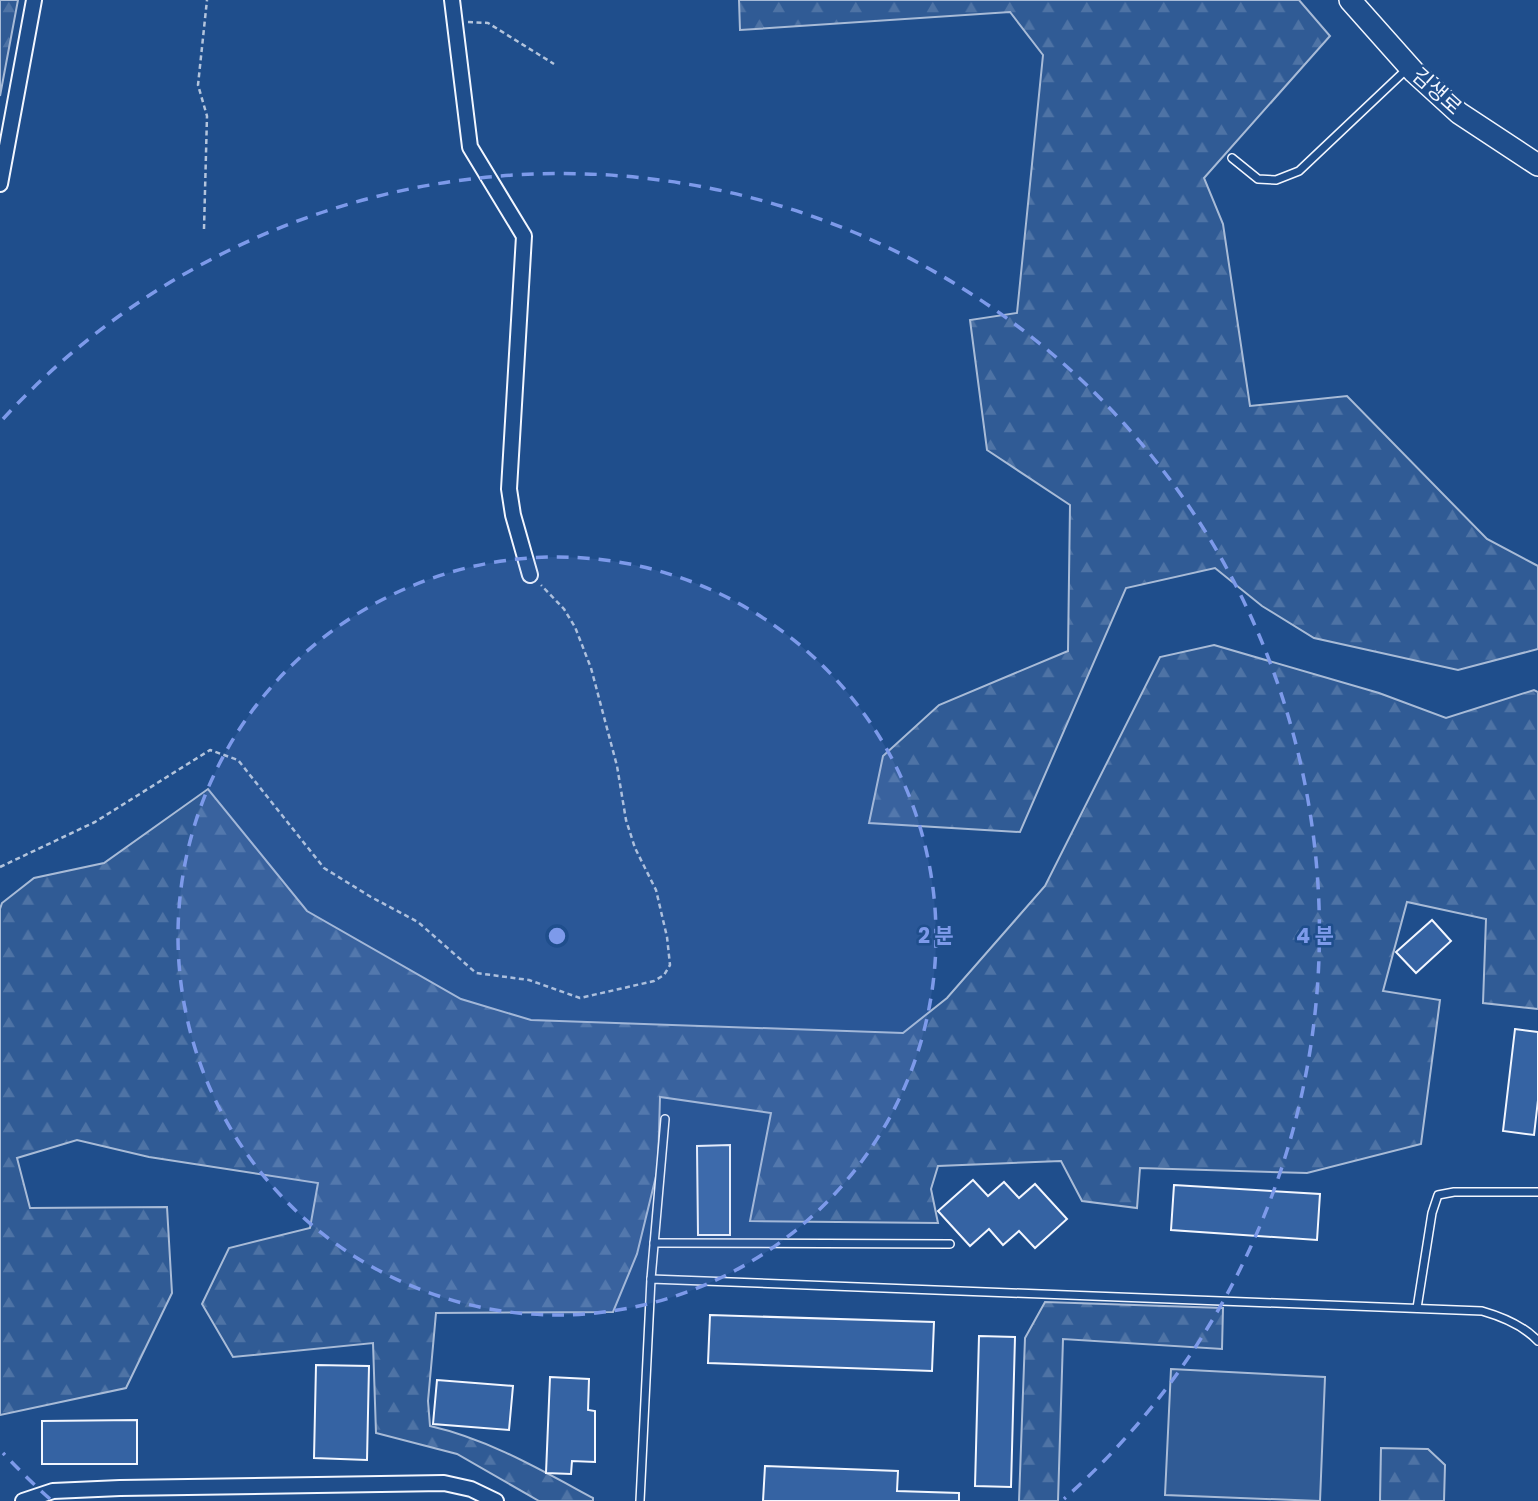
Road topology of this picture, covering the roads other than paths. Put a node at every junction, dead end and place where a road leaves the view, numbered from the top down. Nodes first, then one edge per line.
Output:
1 (34, 0) edge
2 (452, 0) edge
3 (1350, 0) edge
4 (1409, 67) junction
5 (1232, 158) dead end
6 (1538, 164) edge
7 (0, 184) edge
8 (530, 575) road end
9 (665, 1119) dead end
10 (1538, 1192) edge
11 (654, 1243) junction
12 (950, 1244) dead end
13 (651, 1279) junction
14 (1417, 1308) junction
15 (1538, 1341) edge
16 (23, 1501) edge
17 (496, 1501) edge
18 (640, 1501) edge

1 - 7 street
2 - 8 street
3 - 4 street, 김생로
4 - 5 lane
4 - 6 street, 김생로
9 - 11 lane
10 - 14 lane
11 - 12 lane
11 - 13 lane
13 - 14 lane
13 - 18 lane
14 - 15 lane
16 - 17 street

